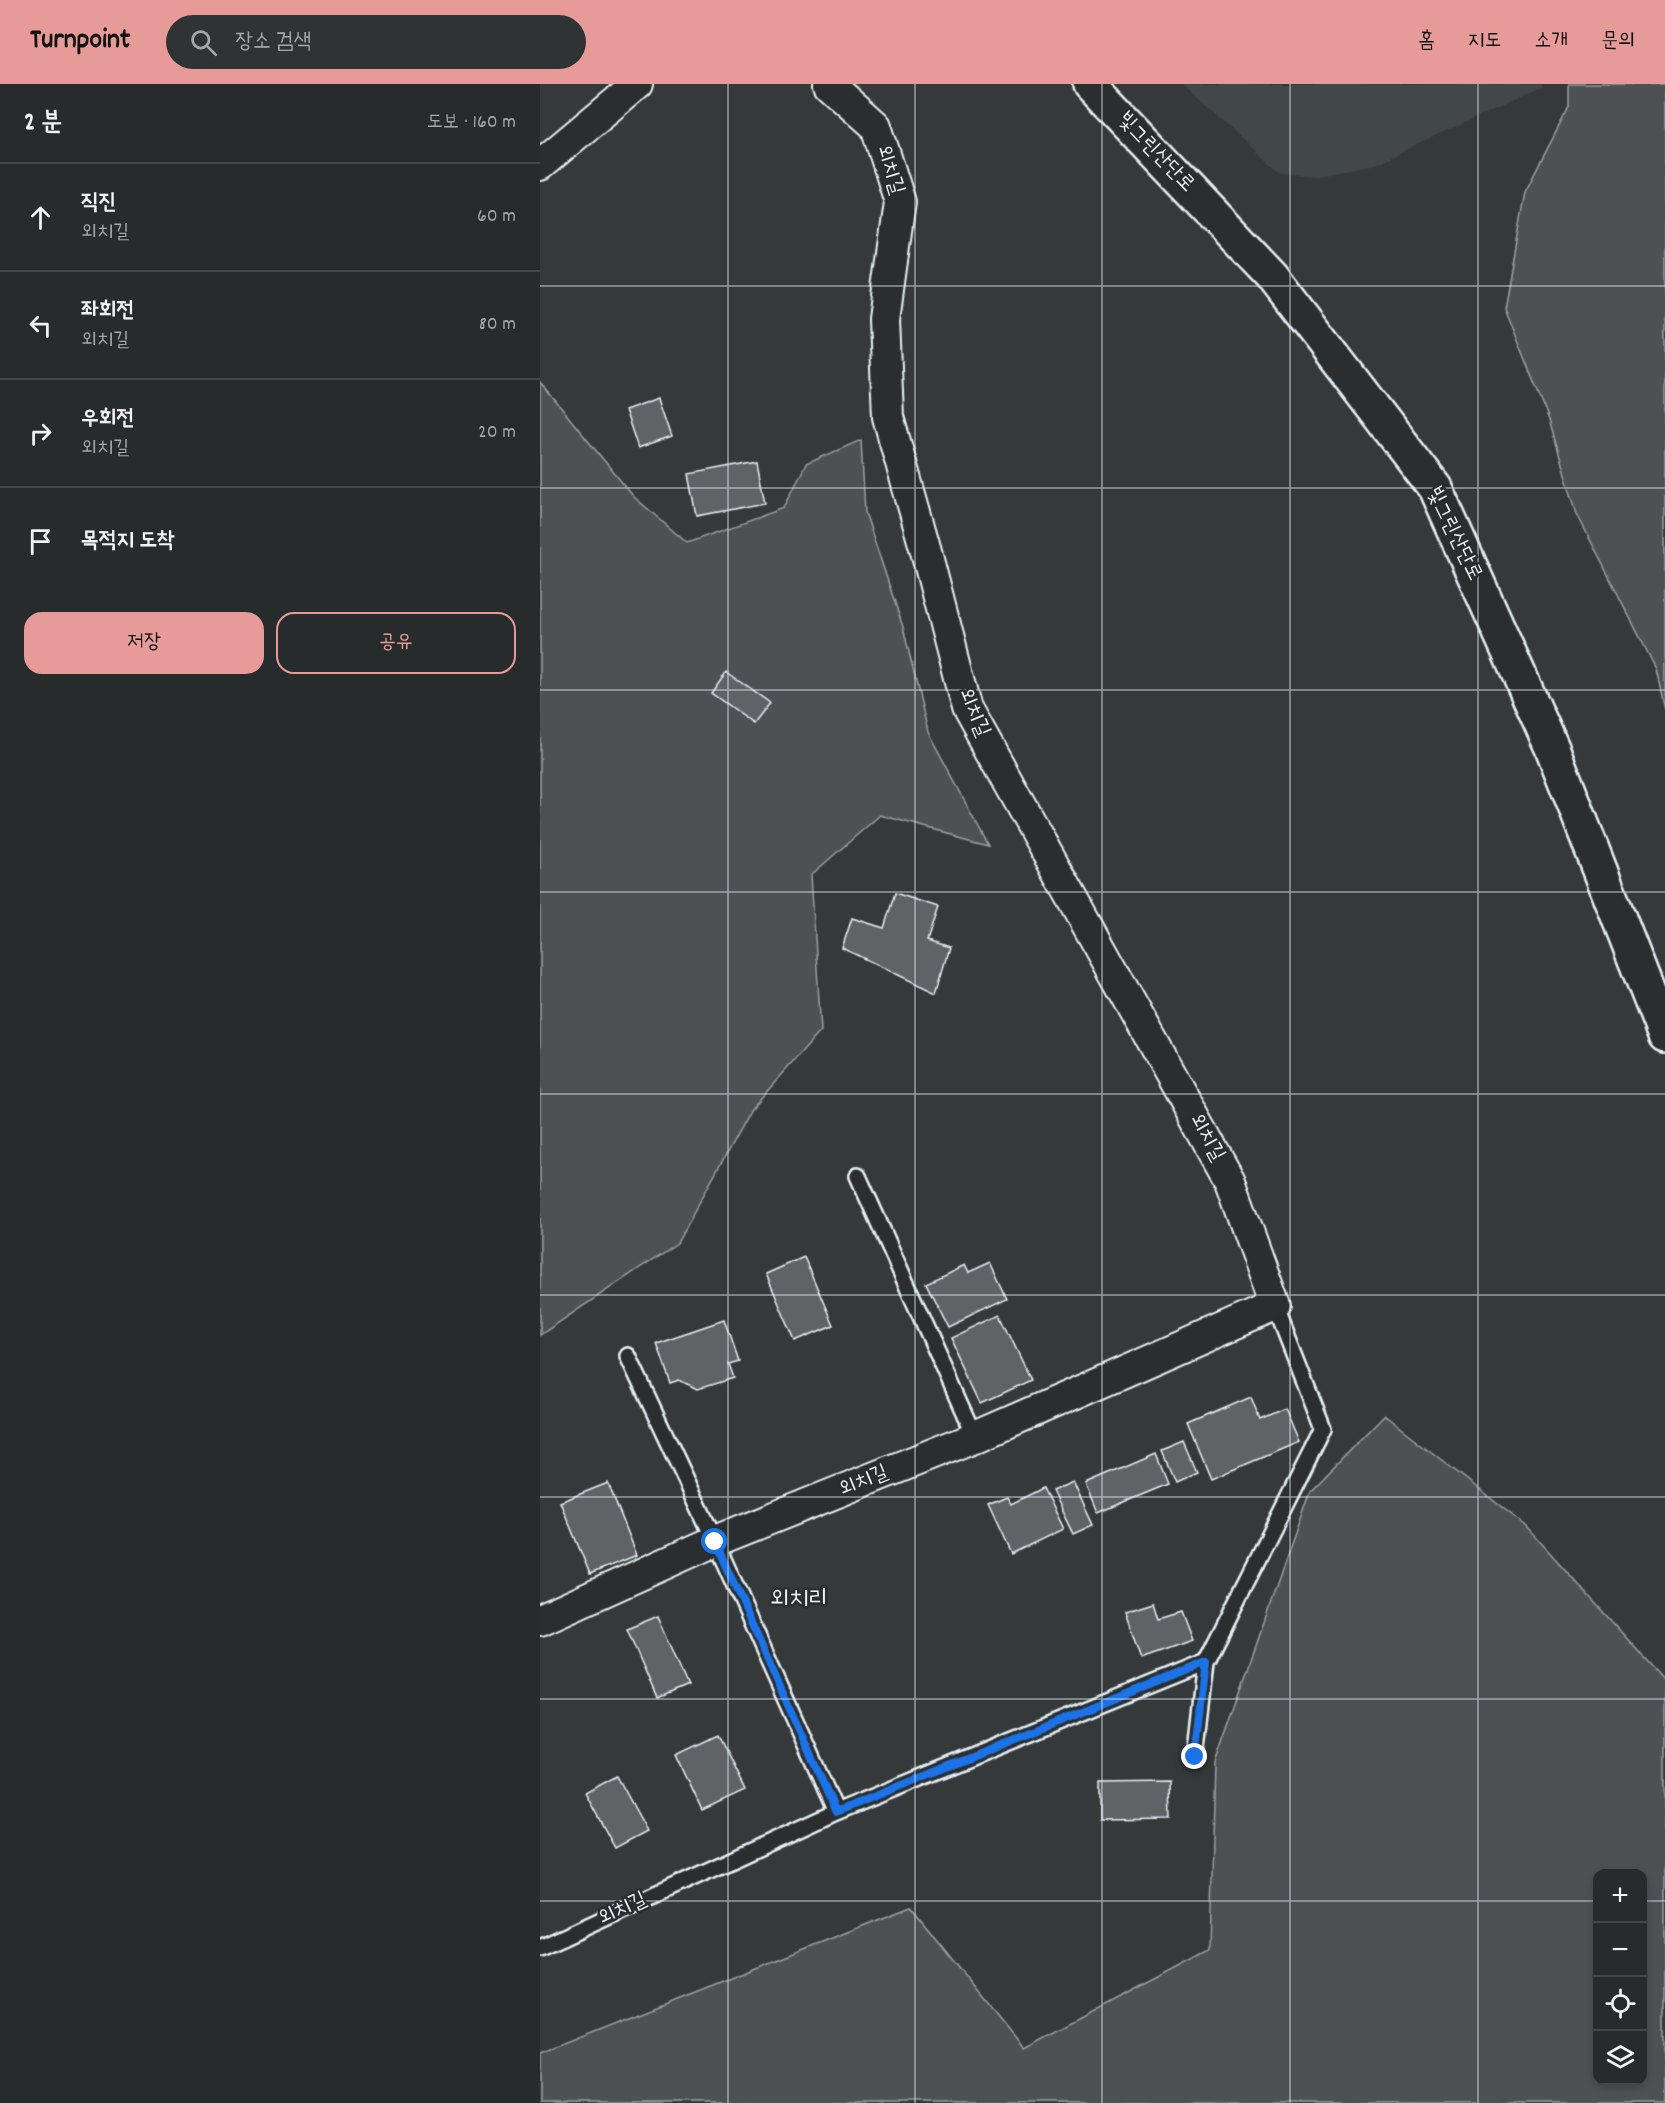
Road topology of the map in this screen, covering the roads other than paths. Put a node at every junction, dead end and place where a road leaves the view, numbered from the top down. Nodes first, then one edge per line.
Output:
1 (637, 84) edge
2 (829, 84) edge
3 (1090, 84) edge
4 (540, 165) edge
5 (1665, 1036) edge
6 (858, 1176) dead end
7 (1275, 1306) junction
8 (628, 1356) dead end
9 (975, 1437) junction
10 (715, 1542) junction
11 (540, 1620) edge
12 (1206, 1662) junction
13 (1195, 1757) dead end
14 (836, 1812) junction
15 (540, 1948) edge

1 - 4 street
2 - 7 street, 외치길
3 - 5 street, 빛그린산단로
6 - 9 lane
7 - 9 street, 외치길
7 - 12 lane, 외치길
8 - 10 lane
9 - 10 street, 외치길
10 - 11 street, 외치길
10 - 14 lane
12 - 13 lane, 외치길
12 - 14 lane, 외치길
14 - 15 lane, 외치길

